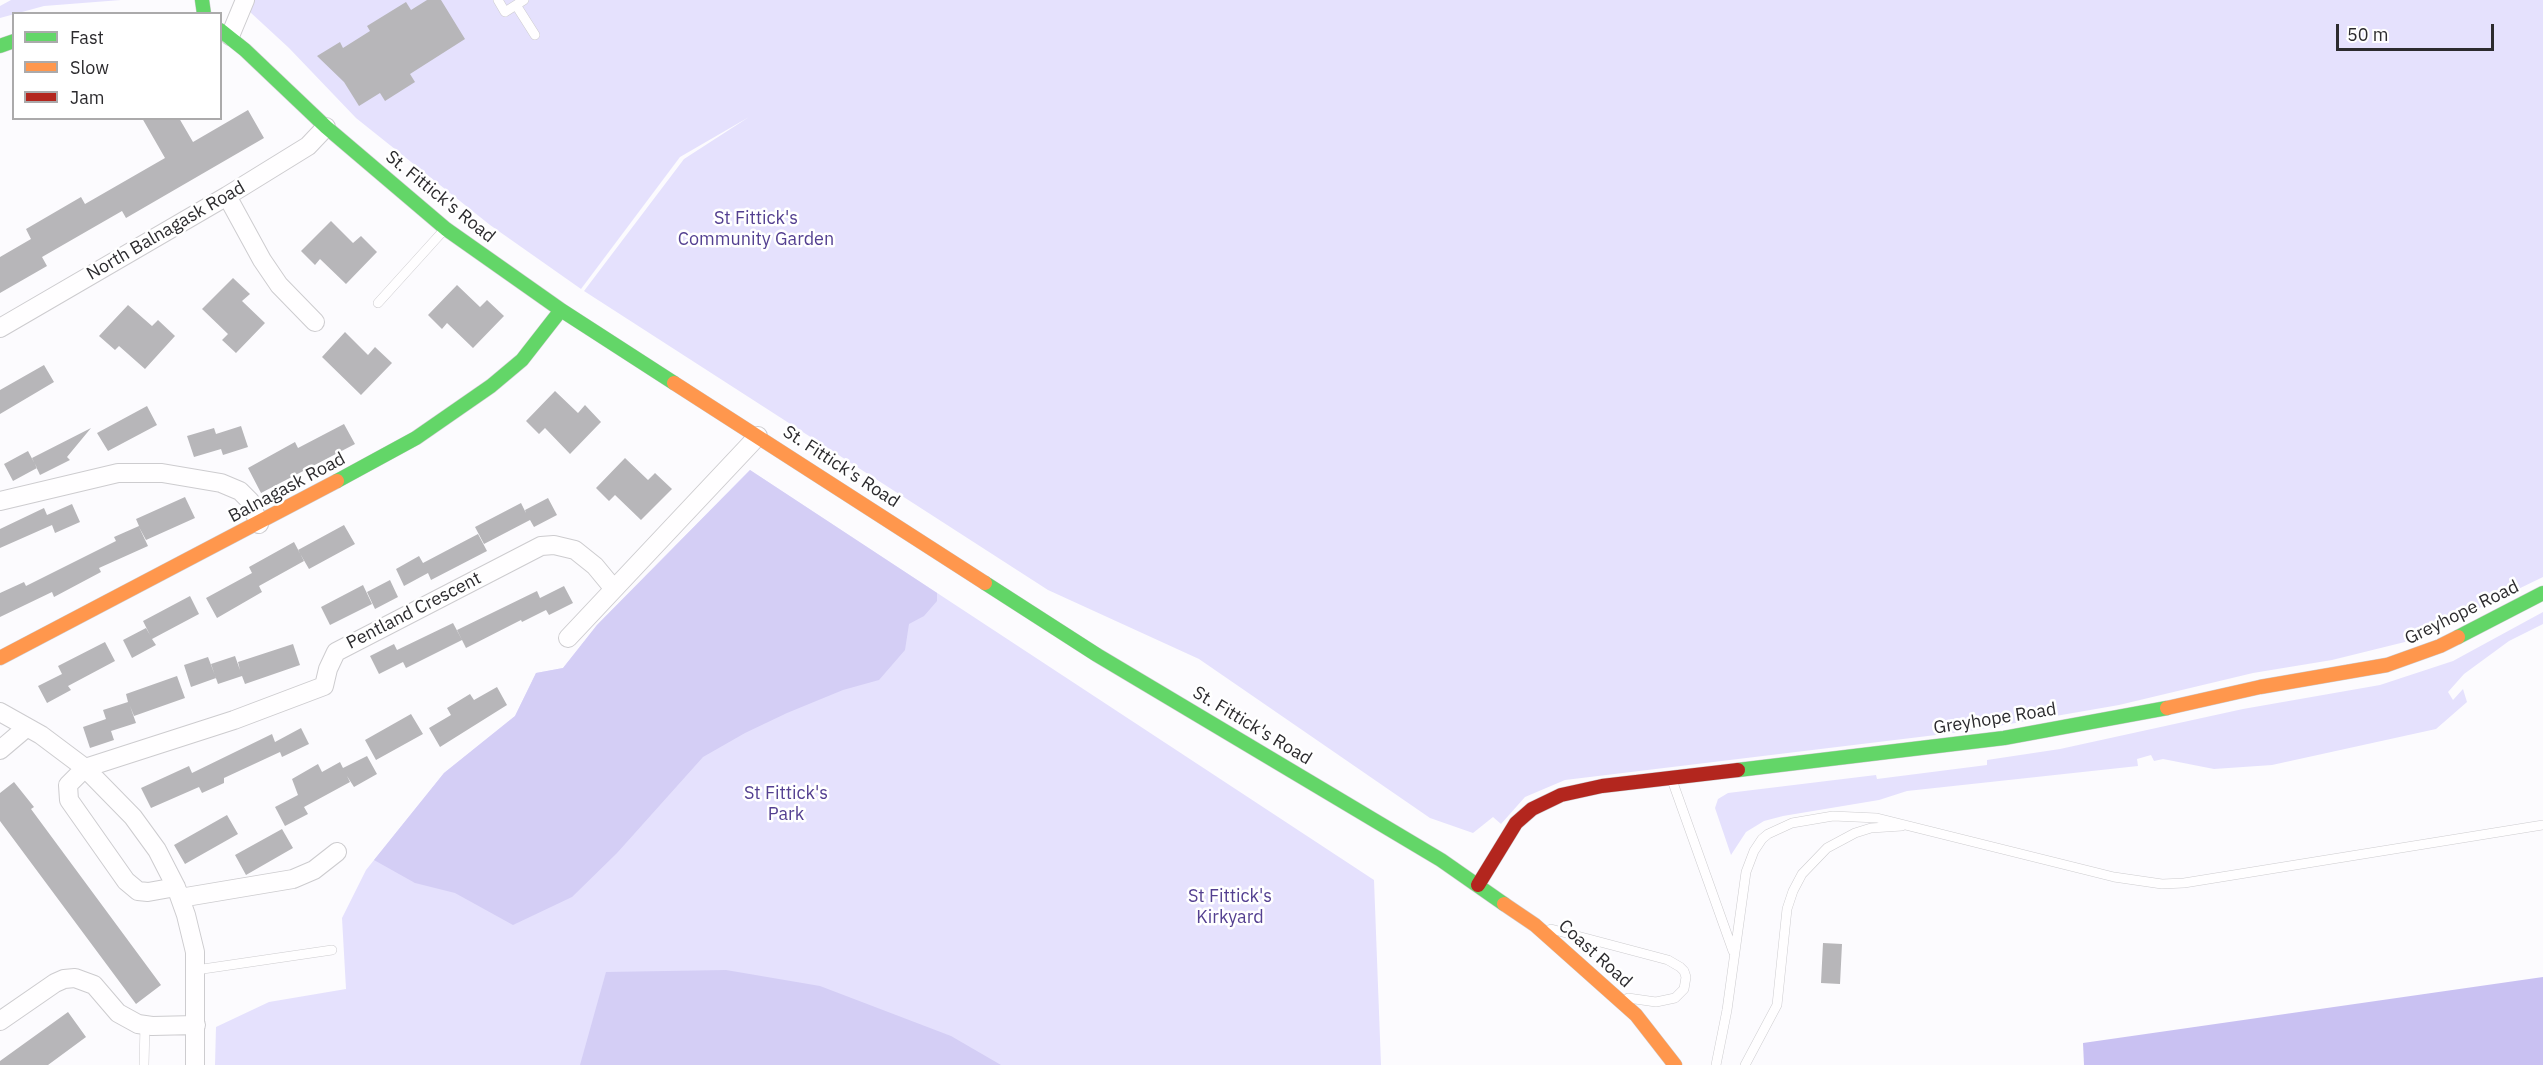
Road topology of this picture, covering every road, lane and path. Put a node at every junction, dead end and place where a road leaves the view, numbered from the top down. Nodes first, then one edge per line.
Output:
1 (245, 0) edge
2 (498, 0) edge
3 (520, 2) edge
4 (225, 33) edge
5 (535, 35) dead end
6 (326, 127) junction
7 (227, 196) junction
8 (446, 229) junction
9 (378, 303) dead end
10 (561, 310) junction
11 (315, 322) dead end
12 (0, 328) edge
13 (758, 436) junction
14 (0, 501) edge
15 (259, 524) junction
16 (614, 589) junction
17 (2543, 593) edge
18 (568, 639) dead end
19 (0, 658) edge
20 (0, 712) edge
21 (26, 728) junction
22 (0, 750) edge
23 (85, 768) junction
24 (1671, 778) junction
25 (2543, 825) edge
26 (1911, 826) junction
27 (337, 852) dead end
28 (1478, 885) junction
29 (178, 892) junction
30 (1535, 925) junction
31 (332, 951) dead end
32 (1733, 953) junction
33 (196, 970) junction
34 (1614, 994) junction
35 (0, 1021) edge
36 (145, 1025) junction
37 (196, 1025) junction
38 (144, 1065) edge
39 (195, 1065) edge
40 (1676, 1065) edge
41 (1716, 1065) edge
42 (1745, 1065) edge

1 - 4 street
2 - 3 lane
3 - 5 lane
4 - 6 street, St. Fittick's Road
6 - 7 street, North Balnagask Road
6 - 8 street, St. Fittick's Road
7 - 11 street
7 - 12 street, North Balnagask Road
8 - 9 lane
8 - 10 street, St. Fittick's Road
10 - 13 street, St. Fittick's Road
10 - 15 street, Balnagask Road
13 - 16 street
13 - 28 street, St. Fittick's Road
14 - 15 street
15 - 19 street, Balnagask Road
16 - 18 street
16 - 23 street, Pentland Crescent
17 - 24 street, Greyhope Road
20 - 21 street
21 - 22 street
21 - 23 street
23 - 29 street
23 - 29 street
24 - 28 street, Greyhope Road
24 - 32 lane
25 - 26 lane
26 - 32 lane
26 - 42 lane
27 - 29 street
28 - 30 street, Coast Road
29 - 33 street
30 - 34 street, Coast Road
30 - 34 lane
31 - 33 lane
32 - 41 lane
33 - 37 street
34 - 40 street, Coast Road
35 - 36 street
36 - 37 street
36 - 38 lane
37 - 39 street

